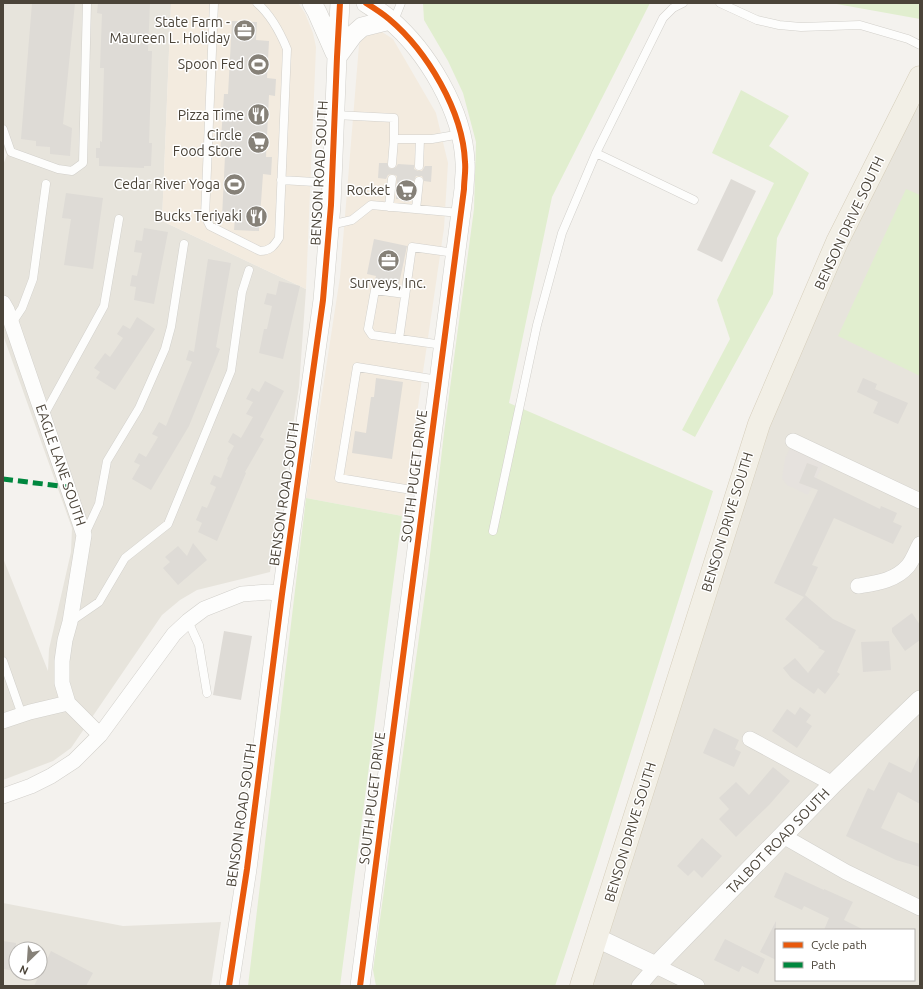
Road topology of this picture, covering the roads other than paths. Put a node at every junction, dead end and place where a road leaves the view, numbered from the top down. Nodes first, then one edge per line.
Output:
1 (87, 3) edge
2 (214, 3) edge
3 (257, 3) edge
4 (312, 3) edge
5 (340, 3) edge
6 (366, 3) edge
7 (401, 3) edge
8 (683, 3) edge
9 (720, 3) edge
10 (389, 16) edge
11 (920, 45) edge
12 (337, 57) junction
13 (920, 77) edge
14 (335, 115) junction
15 (3, 128) edge
16 (460, 134) junction
17 (394, 139) junction
18 (420, 139) junction
19 (596, 153) junction
20 (392, 164) dead end
21 (419, 166) dead end
22 (392, 179) dead end
23 (281, 180) junction
24 (418, 181) dead end
25 (332, 183) junction
26 (46, 184) dead end
27 (694, 200) dead end
28 (389, 206) junction
29 (416, 209) junction
30 (460, 213) junction
31 (119, 219) dead end
32 (330, 225) junction
33 (184, 244) dead end
34 (455, 253) junction
35 (249, 270) dead end
36 (405, 294) junction
37 (3, 302) edge
38 (12, 323) junction
39 (399, 339) junction
40 (443, 345) junction
41 (438, 380) junction
42 (44, 415) junction
43 (794, 441) dead end
44 (424, 492) junction
45 (920, 502) edge
46 (493, 531) dead end
47 (84, 535) junction
48 (920, 544) edge
49 (858, 586) dead end
50 (282, 594) junction
51 (188, 621) junction
52 (70, 622) junction
53 (3, 661) edge
54 (207, 693) dead end
55 (919, 702) edge
56 (68, 703) junction
57 (22, 715) junction
58 (3, 721) edge
59 (100, 735) junction
60 (750, 739) dead end
61 (833, 784) junction
62 (3, 796) edge
63 (782, 836) junction
64 (920, 908) edge
65 (597, 938) junction
66 (656, 966) junction
67 (229, 986) edge
68 (360, 986) edge
69 (581, 986) edge
70 (639, 986) edge
71 (697, 986) edge

1 - 15 lane
2 - 23 lane
3 - 23 lane
4 - 12 street
5 - 12 street, BENSON ROAD SOUTH
6 - 10 street, SOUTH PUGET DRIVE
7 - 10 lane
8 - 19 lane
9 - 11 lane
10 - 12 street
10 - 16 street, SOUTH PUGET DRIVE
12 - 14 street, BENSON ROAD SOUTH
13 - 65 main road, BENSON DRIVE SOUTH
14 - 17 lane
14 - 25 street, BENSON ROAD SOUTH
16 - 18 lane
16 - 30 street, SOUTH PUGET DRIVE
17 - 18 lane
17 - 20 lane
18 - 21 lane
19 - 27 lane
19 - 46 lane
22 - 28 lane
23 - 25 lane
24 - 29 lane
25 - 32 street, BENSON ROAD SOUTH
26 - 38 lane
28 - 29 lane
28 - 32 lane
29 - 30 lane
30 - 34 street, SOUTH PUGET DRIVE
31 - 42 lane
32 - 50 street, BENSON ROAD SOUTH
33 - 47 lane
34 - 36 lane
34 - 40 street, SOUTH PUGET DRIVE
35 - 52 lane
36 - 39 lane
36 - 39 lane
37 - 38 street, EAGLE LANE SOUTH
38 - 42 street, EAGLE LANE SOUTH
39 - 40 lane
40 - 41 street, SOUTH PUGET DRIVE
41 - 44 street, SOUTH PUGET DRIVE
41 - 44 lane
42 - 47 street, EAGLE LANE SOUTH
43 - 45 street
44 - 68 street, SOUTH PUGET DRIVE
47 - 52 street, EAGLE LANE SOUTH
48 - 49 street
50 - 51 street
50 - 67 street, BENSON ROAD SOUTH
51 - 54 lane
51 - 59 street
52 - 56 street, EAGLE LANE SOUTH
53 - 57 lane
55 - 61 street, TALBOT ROAD SOUTH
56 - 57 street
56 - 59 street, EAGLE LANE SOUTH
57 - 58 street
59 - 62 street
60 - 61 street
61 - 63 street, TALBOT ROAD SOUTH
63 - 64 street
63 - 66 street, TALBOT ROAD SOUTH
65 - 66 street
65 - 69 main road, BENSON DRIVE SOUTH
66 - 70 street, TALBOT ROAD SOUTH
66 - 71 street

